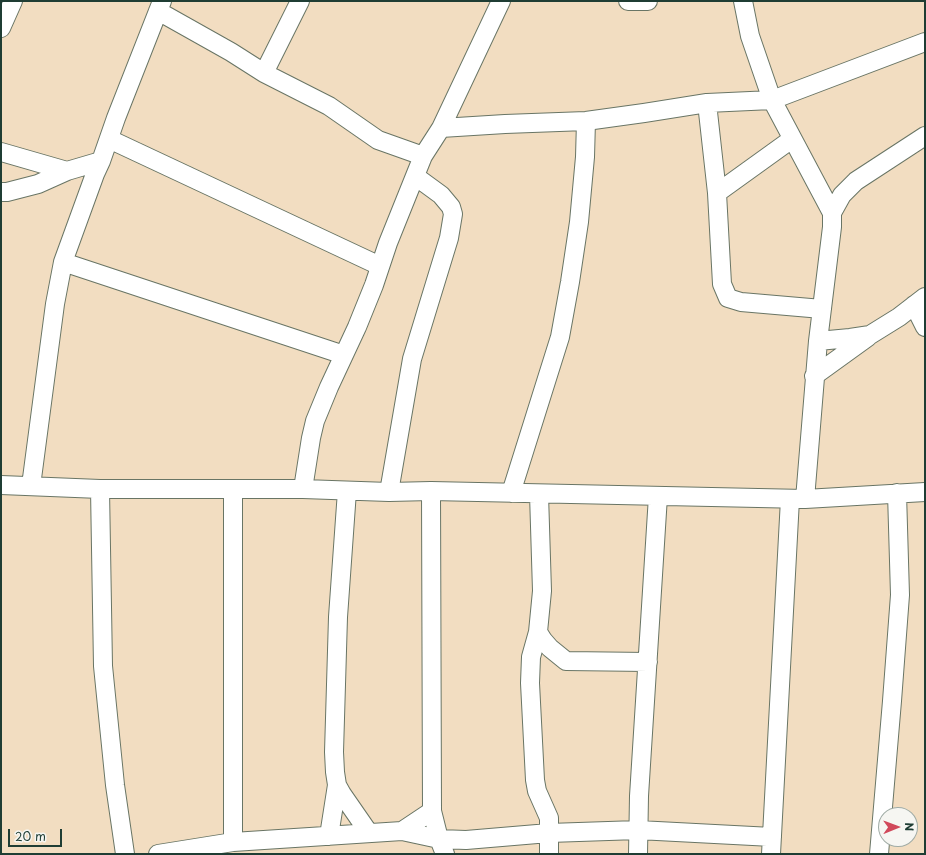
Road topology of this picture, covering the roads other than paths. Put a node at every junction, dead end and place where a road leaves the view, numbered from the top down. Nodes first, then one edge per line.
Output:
1 (12, 1) edge
2 (300, 1) edge
3 (501, 1) edge
4 (628, 1) edge
5 (648, 1) edge
6 (743, 1) edge
7 (160, 6) edge
8 (1, 28) edge
9 (925, 42) edge
10 (264, 73) junction
11 (772, 100) junction
12 (707, 102) junction
13 (586, 121) junction
14 (441, 128) junction
15 (925, 136) edge
16 (109, 139) junction
17 (792, 139) junction
18 (1, 152) edge
19 (423, 156) junction
20 (101, 161) junction
21 (67, 171) junction
22 (415, 176) junction
23 (1, 192) edge
24 (717, 193) junction
25 (832, 213) junction
26 (63, 262) junction
27 (380, 266) junction
28 (920, 301) edge
29 (822, 308) junction
30 (925, 327) edge
31 (870, 335) junction
32 (818, 341) junction
33 (344, 355) junction
34 (814, 376) junction
35 (1, 485) edge
36 (31, 486) junction
37 (100, 489) junction
38 (233, 489) junction
39 (303, 489) junction
40 (347, 491) junction
41 (431, 491) junction
42 (389, 492) junction
43 (925, 492) edge
44 (511, 493) junction
45 (897, 493) junction
46 (539, 494) junction
47 (658, 496) junction
48 (797, 499) junction
49 (538, 632) junction
50 (648, 662) junction
51 (337, 784) junction
52 (432, 811) junction
53 (402, 830) junction
54 (638, 830) junction
55 (370, 833) junction
56 (549, 833) junction
57 (329, 836) junction
58 (233, 842) junction
59 (442, 846) edge
60 (772, 846) edge
61 (461, 847) edge
62 (125, 854) edge
63 (158, 854) edge
64 (549, 854) edge
65 (638, 854) edge
66 (879, 854) edge

1 - 8 street
2 - 10 street
3 - 14 street
4 - 5 street
6 - 11 street
7 - 10 street
7 - 16 street
9 - 11 street
10 - 19 street
11 - 12 street
11 - 17 street
12 - 13 street
12 - 24 street
13 - 14 street
13 - 44 street
14 - 19 street
15 - 25 street
16 - 20 street
16 - 27 street
17 - 24 street
17 - 25 street
18 - 21 street
19 - 22 street
20 - 21 street
20 - 26 street
21 - 23 street
22 - 27 street
22 - 42 street
24 - 29 street
25 - 29 street
26 - 33 street
26 - 36 street
27 - 33 street
28 - 30 street
28 - 31 street
29 - 32 street
31 - 32 street
31 - 34 street
32 - 34 street
33 - 39 street
34 - 48 street
35 - 36 street
36 - 37 street
37 - 38 street
37 - 62 street
38 - 39 street
38 - 58 street
39 - 40 street
40 - 42 street
40 - 51 street
41 - 42 street
41 - 44 street
41 - 52 street
43 - 45 street
44 - 46 street
45 - 48 street
45 - 66 street
46 - 47 street
46 - 49 street
47 - 48 street
47 - 50 street
48 - 60 street
49 - 50 street
49 - 56 street
50 - 54 street
51 - 55 street
51 - 57 street
52 - 53 street
52 - 59 street
53 - 55 street
53 - 59 street
54 - 56 street
54 - 60 street
54 - 65 street
55 - 57 street
56 - 61 street
56 - 64 street
57 - 58 street
58 - 63 street
59 - 61 street

